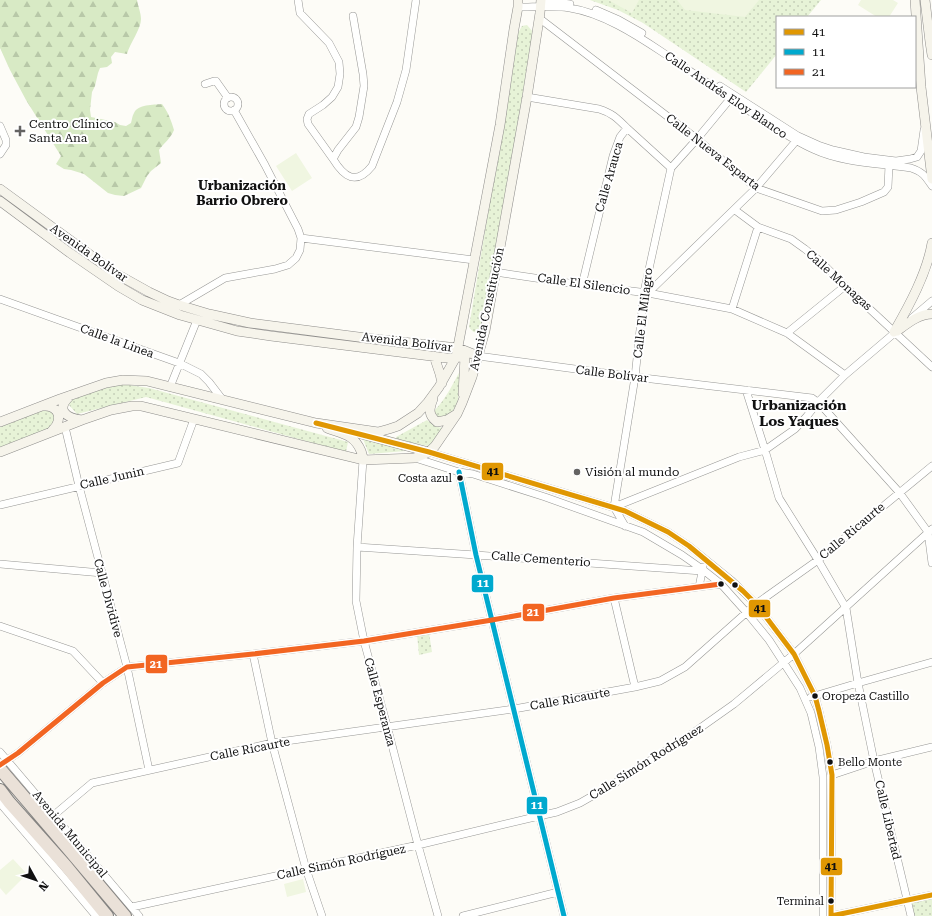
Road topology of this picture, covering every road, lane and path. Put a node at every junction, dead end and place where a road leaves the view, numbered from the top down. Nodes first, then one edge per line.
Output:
1 (298, 0) edge
2 (416, 0) edge
3 (915, 0) edge
4 (925, 0) edge
5 (541, 2) edge
6 (518, 3) edge
7 (353, 16) dead end
8 (540, 18) junction
9 (932, 55) edge
10 (205, 84) dead end
11 (732, 97) junction
12 (527, 98) junction
13 (932, 114) edge
14 (925, 124) junction
15 (0, 126) edge
16 (626, 128) junction
17 (797, 138) junction
18 (697, 139) junction
19 (0, 154) edge
20 (333, 159) junction
21 (889, 165) junction
22 (671, 168) junction
23 (932, 179) edge
24 (932, 186) edge
25 (756, 188) junction
26 (0, 189) edge
27 (0, 201) edge
28 (735, 210) junction
29 (758, 227) junction
30 (301, 238) junction
31 (932, 243) edge
32 (474, 260) junction
33 (495, 272) junction
34 (582, 285) junction
35 (845, 286) junction
36 (646, 292) junction
37 (1, 301) edge
38 (932, 301) edge
39 (179, 305) junction
40 (732, 309) junction
41 (932, 314) edge
42 (197, 320) junction
43 (894, 332) junction
44 (787, 333) junction
45 (459, 354) junction
46 (434, 356) junction
47 (478, 356) junction
48 (179, 364) junction
49 (932, 367) edge
50 (845, 374) junction
51 (636, 377) junction
52 (440, 385) junction
53 (170, 386) junction
54 (746, 390) junction
55 (72, 394) junction
56 (222, 399) junction
57 (818, 402) junction
58 (462, 403) junction
59 (40, 407) junction
60 (457, 414) junction
61 (194, 419) junction
62 (82, 420) junction
63 (0, 422) edge
64 (316, 423) junction
65 (65, 427) junction
66 (51, 432) junction
67 (765, 450) junction
68 (0, 452) edge
69 (429, 452) junction
70 (415, 458) junction
71 (363, 460) junction
72 (932, 466) edge
73 (459, 472) junction
74 (79, 486) junction
75 (899, 492) junction
76 (0, 505) edge
77 (614, 507) junction
78 (625, 526) junction
79 (930, 530) edge
80 (357, 547) junction
81 (476, 554) junction
82 (818, 560) junction
83 (708, 561) junction
84 (932, 563) edge
85 (0, 564) edge
86 (702, 570) junction
87 (102, 573) junction
88 (721, 584) junction
89 (699, 587) junction
90 (614, 598) junction
91 (756, 604) junction
92 (846, 608) junction
93 (747, 613) junction
94 (492, 620) junction
95 (0, 626) edge
96 (364, 641) junction
97 (253, 654) junction
98 (794, 654) junction
99 (784, 662) junction
100 (932, 662) edge
101 (127, 667) junction
102 (103, 683) junction
103 (858, 683) junction
104 (635, 687) junction
105 (815, 696) junction
106 (805, 700) junction
107 (514, 709) junction
108 (386, 726) junction
109 (272, 743) junction
110 (932, 747) edge
111 (0, 752) edge
112 (874, 761) junction
113 (0, 765) edge
114 (4, 765) edge
115 (149, 770) junction
116 (832, 775) junction
117 (0, 790) edge
118 (1, 808) edge
119 (54, 815) junction
120 (539, 816) junction
121 (418, 845) junction
122 (306, 869) junction
123 (558, 892) junction
124 (932, 895) edge
125 (907, 900) junction
126 (128, 912) edge
127 (96, 916) edge
128 (107, 916) edge
129 (140, 916) edge
130 (322, 916) edge
131 (438, 916) edge
132 (463, 916) edge
133 (564, 916) edge
134 (823, 916) edge
135 (831, 916) edge
136 (911, 916) edge

1 - 20 street
2 - 20 street
3 - 14 main road
4 - 9 main road
5 - 6 street, Calle Andrés Eloy Blanco
5 - 8 main road, Avenida Constitución
5 - 11 street, Calle Andrés Eloy Blanco
6 - 32 main road, Avenida Constitución
7 - 20 street
8 - 12 main road, Avenida Constitución
8 - 18 street, Calle Nueva Esparta
10 - 30 street
11 - 17 street, Calle Andrés Eloy Blanco
11 - 18 street, Calle El Milagro
12 - 16 street, Calle Arauca
12 - 33 main road, Avenida Constitución
13 - 14 main road
14 - 17 street, Calle Andrés Eloy Blanco
14 - 23 main road
15 - 19 street
16 - 22 street
16 - 34 street, Calle Arauca
17 - 21 street, Calle Andrés Eloy Blanco
17 - 25 street
18 - 22 street, Calle El Milagro
18 - 25 street, Calle Nueva Esparta
21 - 24 street, Calle Andrés Eloy Blanco
21 - 25 street, Calle Nueva Esparta
22 - 36 street, Calle El Milagro
25 - 28 street
26 - 39 main road, Avenida Bolívar
27 - 42 main road, Avenida Bolívar
28 - 29 street, Calle Monagas
28 - 36 street
29 - 35 street, Calle Monagas
29 - 40 street
30 - 32 street
30 - 39 street
31 - 43 main road
32 - 45 main road, Avenida Constitución
33 - 34 street, Calle El Silencio
33 - 47 main road, Avenida Constitución
34 - 36 street, Calle El Silencio
35 - 43 street, Calle Monagas
35 - 44 street
36 - 40 street, Calle El Silencio
36 - 51 street, Calle El Milagro
37 - 48 street, Calle la Linea
38 - 43 street
39 - 45 main road, Avenida Bolívar
40 - 44 street, Calle El Silencio
41 - 43 main road
42 - 46 main road, Avenida Bolívar
42 - 48 street
43 - 49 street, Calle Monagas
43 - 50 street
44 - 50 street, Calle El Silencio
45 - 46 main road, Avenida Bolívar
45 - 47 main road, Avenida Bolívar
45 - 52 main road, Avenida Constitución
45 - 58 main road
46 - 52 main road
47 - 51 street, Calle Bolívar
47 - 58 main road, Avenida Constitución
48 - 53 street
48 - 56 street, Calle la Linea
50 - 57 street
51 - 54 street, Calle Bolívar
51 - 77 street, Calle El Milagro
52 - 60 main road
52 - 64 main road, Avenida Constitución
53 - 55 main road, Avenida Constitución
53 - 56 main road, Avenida Constitución
54 - 57 street, Calle Bolívar
54 - 67 street, Calle Libertad
55 - 59 main road, Avenida Constitución
55 - 62 main road
56 - 64 main road, Avenida Constitución
57 - 67 street
57 - 75 street
58 - 60 main road, Avenida Constitución
59 - 63 main road, Avenida Constitución
59 - 66 main road
60 - 69 main road, Avenida Constitución
61 - 62 main road, Avenida Constitución
61 - 71 main road, Avenida Constitución
61 - 74 street, Calle Junin
62 - 65 main road, Avenida Constitución
64 - 69 main road
64 - 71 main road
65 - 66 main road, Avenida Constitución
65 - 74 street, Calle Dividive
66 - 68 main road, Avenida Constitución
67 - 77 street
67 - 82 street, Calle Libertad
69 - 70 main road, Avenida Constitución
69 - 77 street
70 - 71 main road, Avenida Constitución
70 - 73 street
71 - 80 street, Calle Esperanza
72 - 75 street, Calle Ricaurte
73 - 78 street
73 - 81 street
74 - 76 street, Calle Junin
74 - 87 street, Calle Dividive
75 - 79 street
75 - 82 street, Calle Ricaurte
77 - 78 street
77 - 83 street
78 - 86 street
79 - 84 street
79 - 92 street, Calle Simón Rodríguez
80 - 81 street, Calle Cementerio
80 - 96 street, Calle Esperanza
81 - 86 street, Calle Cementerio
81 - 94 street
82 - 91 street, Calle Ricaurte
82 - 92 street, Calle Libertad
83 - 86 street
83 - 91 street
85 - 87 street
86 - 88 street
86 - 89 street
87 - 101 street, Calle Dividive
88 - 89 street
88 - 93 street
89 - 90 street
90 - 94 street
90 - 104 street
91 - 93 street, Calle Ricaurte
91 - 98 street
92 - 98 street, Calle Simón Rodríguez
92 - 103 street, Calle Libertad
93 - 99 street
93 - 104 street, Calle Ricaurte
94 - 96 street
94 - 107 street
95 - 102 street
96 - 97 street
96 - 108 street, Calle Esperanza
97 - 101 street
97 - 109 street
98 - 99 street, Calle Simón Rodríguez
98 - 105 street
99 - 106 street
99 - 120 street, Calle Simón Rodríguez
100 - 103 street
101 - 102 street
101 - 115 street, Calle Dividive
102 - 114 street
103 - 105 street
103 - 112 street, Calle Libertad
104 - 107 street, Calle Ricaurte
105 - 106 street
105 - 116 street
106 - 134 street
107 - 108 street, Calle Ricaurte
107 - 120 street
108 - 109 street, Calle Ricaurte
108 - 121 street, Calle Esperanza
109 - 115 street, Calle Ricaurte
109 - 122 street
110 - 112 street
111 - 114 street, Avenida Municipal
112 - 116 street
112 - 125 street, Calle Libertad
113 - 114 street
114 - 119 street, Avenida Municipal
114 - 126 highway, Avenida Municipal
115 - 119 street, Calle Ricaurte
116 - 135 street
117 - 128 highway, Avenida Municipal
118 - 127 street
119 - 126 street, Avenida Municipal
120 - 121 street, Calle Simón Rodríguez
120 - 123 street
121 - 122 street, Calle Simón Rodríguez
121 - 131 street, Calle Esperanza
122 - 126 street, Calle Simón Rodríguez
122 - 130 street
123 - 132 street
123 - 133 street
124 - 125 street
125 - 135 street
125 - 136 street, Calle Libertad
126 - 129 street, Avenida Municipal

